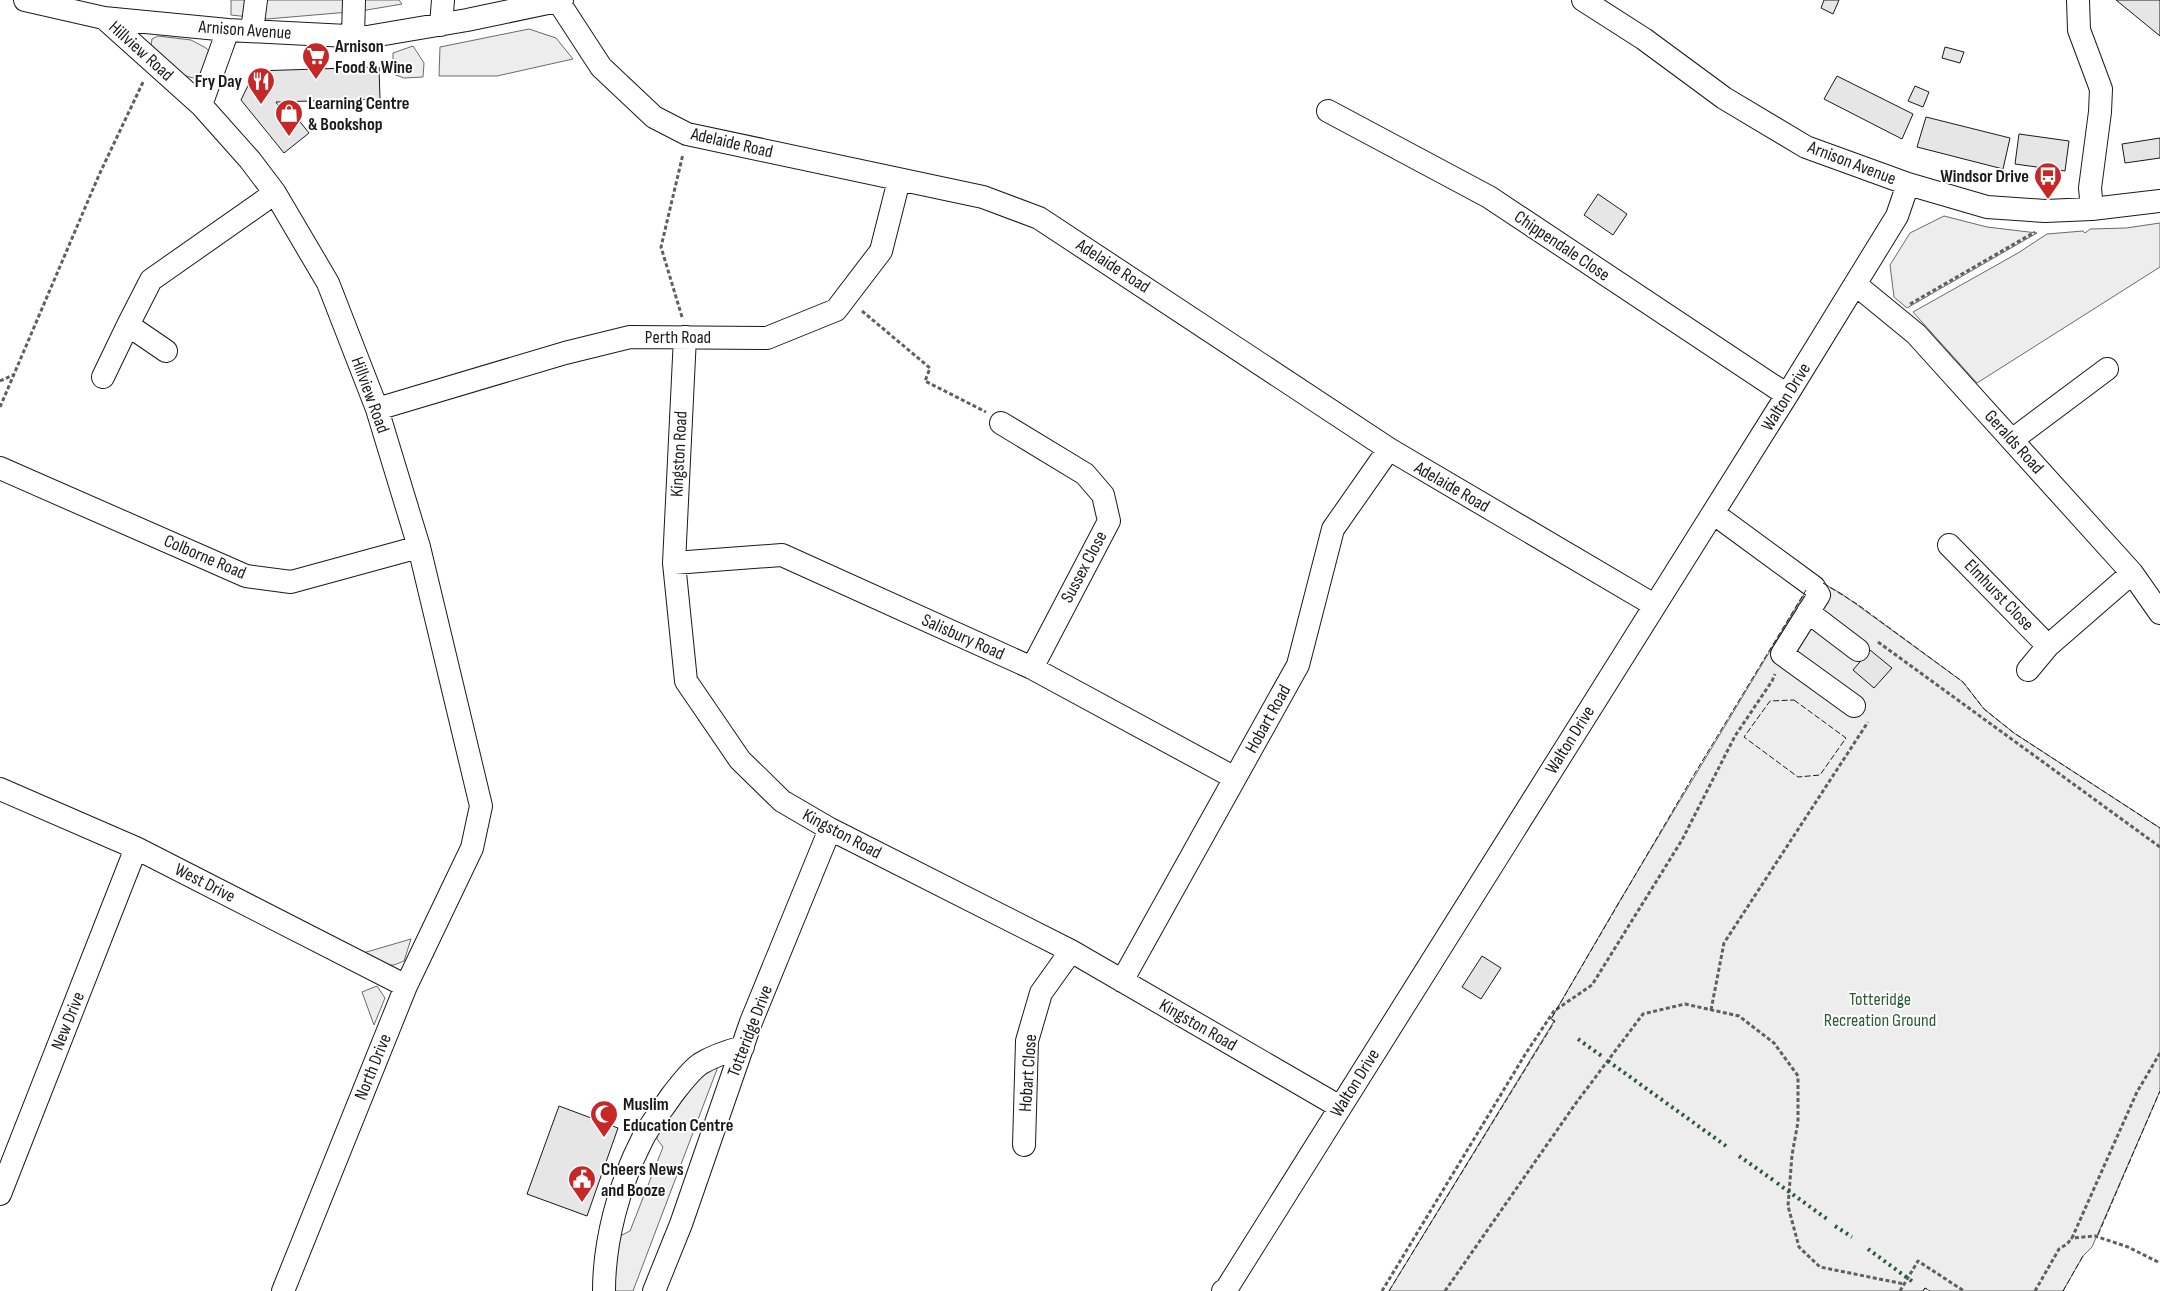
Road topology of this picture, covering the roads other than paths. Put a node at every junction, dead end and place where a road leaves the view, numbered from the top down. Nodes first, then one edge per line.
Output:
1 (25, 0) edge
2 (256, 0) edge
3 (354, 0) edge
4 (443, 0) edge
5 (1583, 0) edge
6 (2078, 0) edge
7 (560, 1) edge
8 (534, 3) edge
9 (104, 18) junction
10 (441, 25) junction
11 (228, 30) junction
12 (252, 31) junction
13 (353, 36) junction
14 (201, 105) junction
15 (1328, 111) dead end
16 (898, 180) junction
17 (1908, 184) junction
18 (275, 193) junction
19 (2160, 201) edge
20 (2092, 210) junction
21 (1855, 284) junction
22 (128, 325) junction
23 (686, 336) junction
24 (166, 351) dead end
25 (2106, 369) dead end
26 (103, 377) dead end
27 (1787, 395) junction
28 (376, 409) junction
29 (1002, 423) road end
30 (2012, 440) junction
31 (1389, 449) junction
32 (0, 468) edge
33 (1713, 513) junction
34 (1950, 545) dead end
35 (419, 547) junction
36 (674, 563) junction
37 (2132, 574) junction
38 (1654, 605) junction
39 (1808, 612) junction
40 (2160, 613) edge
41 (2048, 646) junction
42 (1858, 650) road end
43 (1032, 668) junction
44 (2028, 670) dead end
45 (1854, 706) road end
46 (1235, 778) junction
47 (0, 789) edge
48 (830, 829) junction
49 (136, 848) junction
50 (472, 848) joint
51 (1071, 951) junction
52 (1122, 981) junction
53 (406, 986) junction
54 (743, 1047) junction
55 (1340, 1107) junction
56 (1024, 1145) dead end
57 (0, 1194) edge
58 (283, 1291) edge
59 (604, 1291) edge
60 (654, 1291) edge
61 (1223, 1291) edge

1 - 9 street, Arnison Avenue
2 - 12 street
3 - 13 street
4 - 10 street
5 - 17 street, Arnison Avenue
6 - 20 street
7 - 8 street, Arnison Avenue
7 - 16 street, Adelaide Road
8 - 10 street, Arnison Avenue
9 - 11 street, Arnison Avenue
9 - 14 street, Hillview Road
10 - 13 street, Arnison Avenue
11 - 12 street, Arnison Avenue
11 - 14 street
12 - 13 street, Arnison Avenue
14 - 18 street, Hillview Road
15 - 27 street, Chippendale Close
16 - 23 street, Perth Road
16 - 31 street, Adelaide Road
17 - 20 street, Arnison Avenue
17 - 21 street, Walton Drive
18 - 22 street
18 - 28 street, Hillview Road
19 - 20 street, Arnison Avenue
21 - 27 street, Walton Drive
21 - 30 street, Geralds Road
22 - 24 street
22 - 26 street
23 - 28 street, Perth Road
23 - 36 street, Kingston Road
25 - 30 street
27 - 33 street, Walton Drive
28 - 35 street, Hillview Road
29 - 43 street, Sussex Close
30 - 37 street, Geralds Road
31 - 38 street, Adelaide Road
31 - 46 street, Hobart Road
32 - 35 street, Colborne Road
33 - 38 street, Walton Drive
33 - 39 street
34 - 41 street, Elmhurst Close
35 - 50 street, Hillview Road
36 - 43 street, Salisbury Road
36 - 48 street, Kingston Road
37 - 40 street, Geralds Road
37 - 41 street, Elmhurst Close
38 - 55 street, Walton Drive
39 - 42 street
39 - 45 street
41 - 44 street, Elmhurst Close
43 - 46 street, Salisbury Road
46 - 52 street, Hobart Road
47 - 49 street, West Drive
48 - 51 street, Kingston Road
48 - 54 street, Totteridge Drive
49 - 53 street, West Drive
49 - 57 street, New Drive
50 - 53 street, North Drive
51 - 52 street, Kingston Road
51 - 56 street, Hobart Close
52 - 55 street, Kingston Road
53 - 58 street, North Drive
54 - 59 street
54 - 60 street, Totteridge Drive
55 - 61 street, Walton Drive

